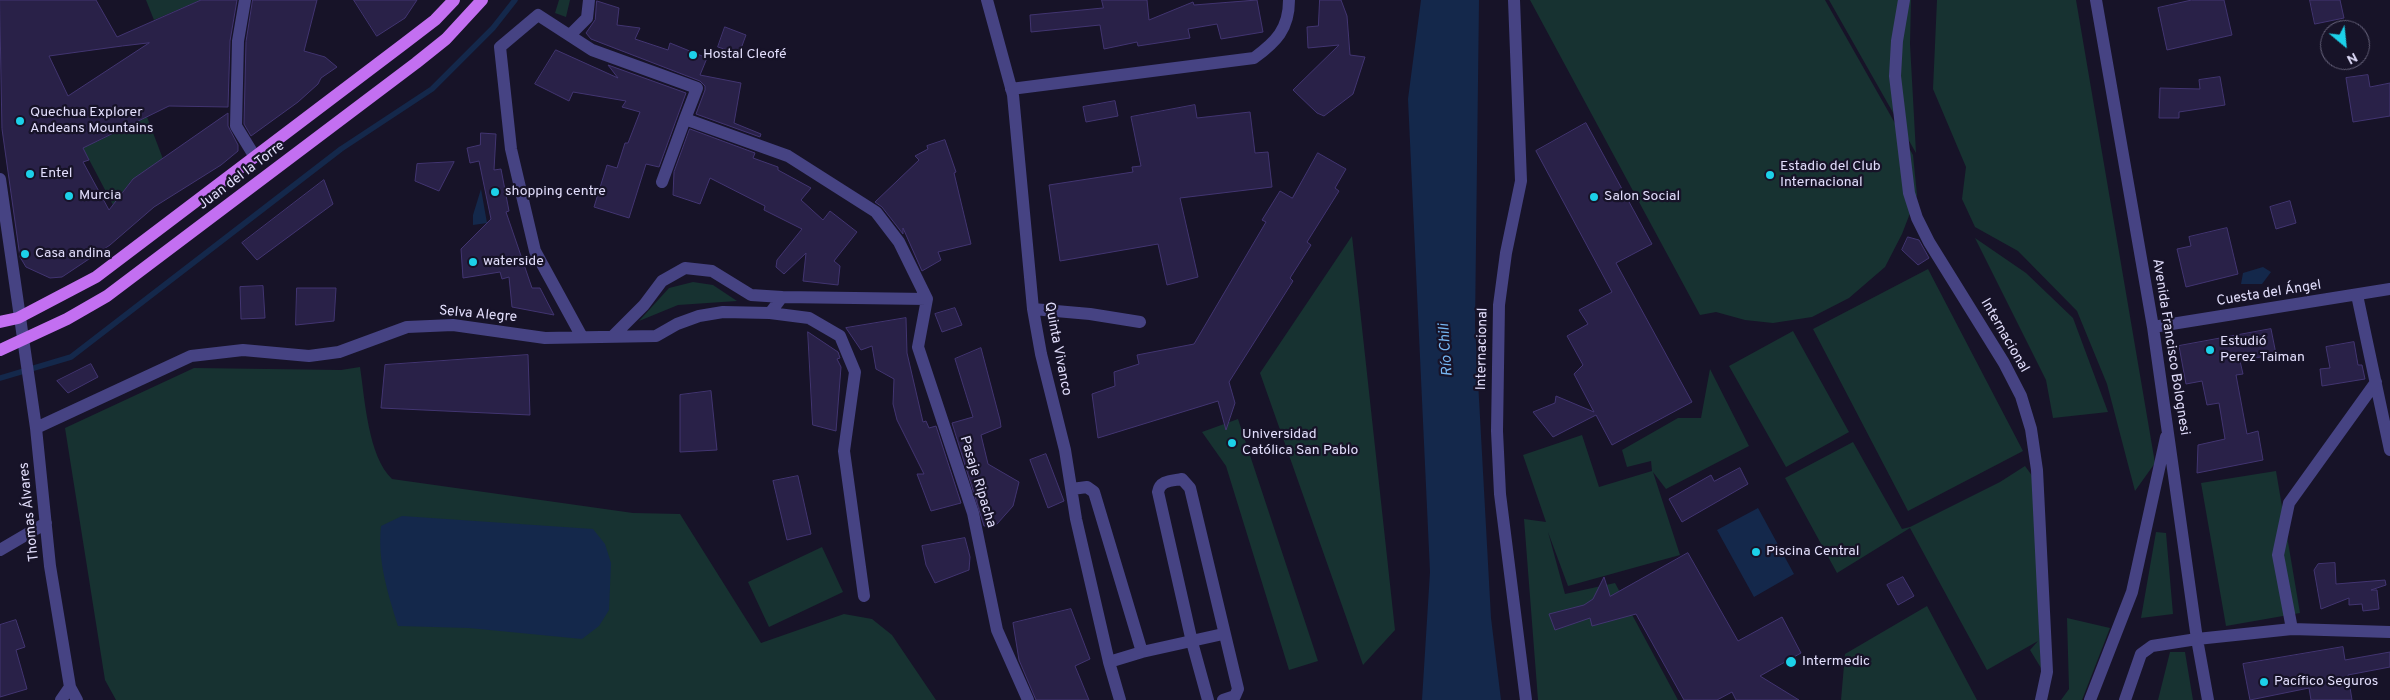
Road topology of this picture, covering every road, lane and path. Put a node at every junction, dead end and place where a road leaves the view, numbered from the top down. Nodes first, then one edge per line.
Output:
1 (245, 0) edge
2 (454, 0) edge
3 (482, 0) edge
4 (589, 0) edge
5 (988, 0) edge
6 (1289, 0) edge
7 (1514, 0) edge
8 (1904, 0) edge
9 (2096, 0) edge
10 (570, 35) junction
11 (1011, 89) junction
12 (685, 119) junction
13 (255, 156) junction
14 (0, 179) edge
15 (662, 182) dead end
16 (2390, 289) edge
17 (2357, 295) junction
18 (782, 297) junction
19 (927, 299) junction
20 (1033, 309) junction
21 (770, 313) junction
22 (18, 318) junction
23 (0, 322) edge
24 (1140, 322) dead end
25 (2153, 327) junction
26 (582, 337) junction
27 (612, 337) junction
28 (22, 341) junction
29 (0, 350) edge
30 (2376, 382) junction
31 (36, 428) junction
32 (2168, 428) junction
33 (2390, 450) edge
34 (1072, 489) junction
35 (46, 523) junction
36 (0, 550) edge
37 (864, 596) dead end
38 (2292, 629) junction
39 (2390, 632) edge
40 (1223, 634) junction
41 (2197, 639) junction
42 (1192, 642) junction
43 (1142, 652) junction
44 (1109, 662) junction
45 (70, 687) junction
46 (61, 700) edge
47 (77, 700) edge
48 (1028, 700) edge
49 (1120, 700) edge
50 (1208, 700) edge
51 (1223, 700) edge
52 (1526, 700) edge
53 (2041, 700) edge
54 (2090, 700) edge
55 (2125, 700) edge
56 (2208, 700) edge

1 - 13 street
2 - 13 main road, Juan del la Torre
3 - 28 main road, Juan del la Torre
4 - 10 street
5 - 11 street, Quinta Vivanco
6 - 11 street
7 - 52 street, Internacional
8 - 53 street, Internacional
9 - 25 street, Avenida Francisco Bolognesi
10 - 12 street
10 - 26 street
11 - 20 street, Quinta Vivanco
12 - 15 street
12 - 19 street
13 - 22 main road, Juan del la Torre
14 - 22 street, Thomas Álvares
16 - 17 street, Cuesta del Ángel
17 - 25 street, Cuesta del Ángel
17 - 30 street
18 - 19 street
18 - 21 street
18 - 27 street
19 - 48 street, Pasaje Ripacha
20 - 24 street
20 - 34 street, Quinta Vivanco
21 - 27 street, Selva Alegre
21 - 37 street, Selva Alegre
22 - 23 main road, Juan del la Torre
22 - 28 street, Thomas Álvares
25 - 32 street, Avenida Francisco Bolognesi
26 - 27 street, Selva Alegre
26 - 31 street, Selva Alegre
28 - 29 main road, Juan del la Torre
28 - 31 street, Thomas Álvares
30 - 33 street
30 - 38 street
31 - 35 street, Thomas Álvares
32 - 41 street, Avenida Francisco Bolognesi
32 - 54 street
34 - 43 street
34 - 44 street, Quinta Vivanco
35 - 36 street
35 - 45 street, Thomas Álvares
38 - 39 street
38 - 41 street
40 - 42 street
40 - 42 street
40 - 51 street
41 - 55 street
41 - 56 street, Avenida Francisco Bolognesi
42 - 43 street
42 - 50 street
43 - 44 street
44 - 49 street, Quinta Vivanco
45 - 46 street
45 - 47 street, Thomas Álvares

